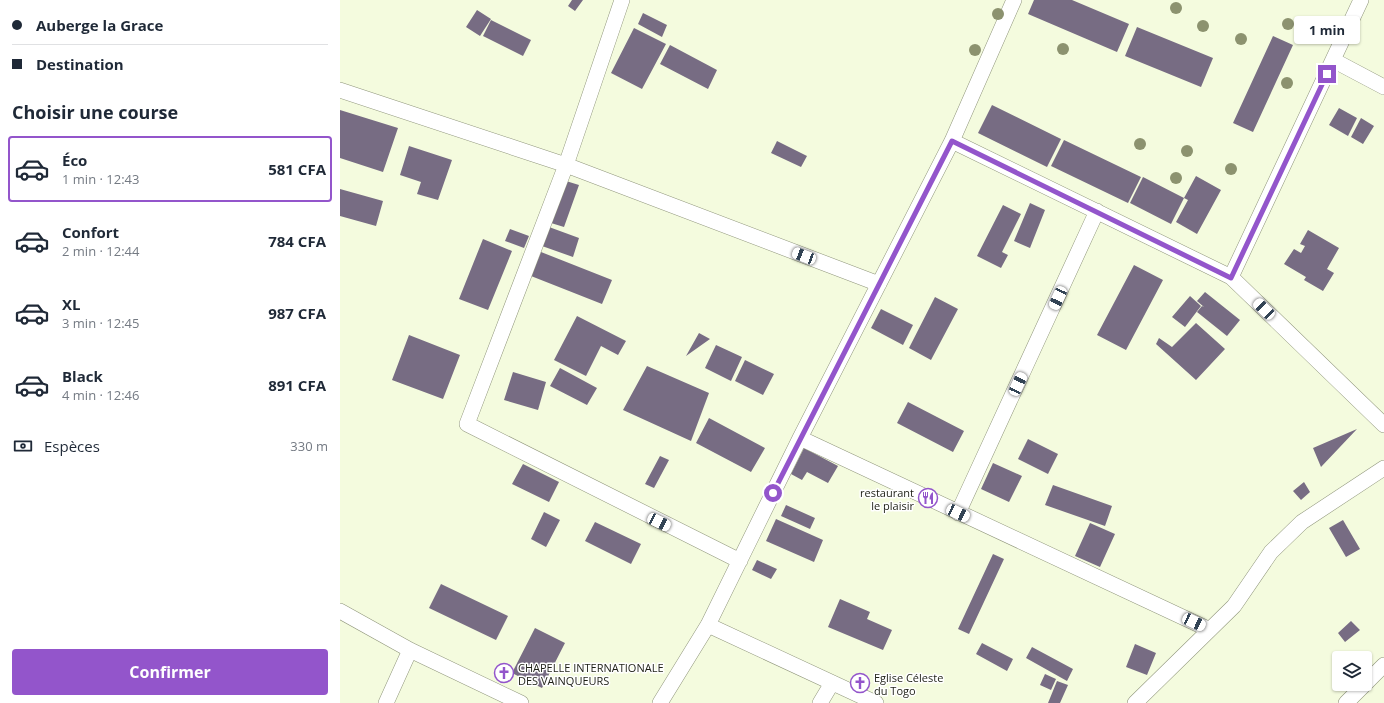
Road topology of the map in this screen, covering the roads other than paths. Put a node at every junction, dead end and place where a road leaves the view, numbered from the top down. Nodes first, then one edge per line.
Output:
1 (622, 0) edge
2 (1014, 0) edge
3 (1361, 0) edge
4 (1333, 60) junction
5 (1384, 87) edge
6 (340, 90) edge
7 (952, 141) junction
8 (566, 164) junction
9 (1097, 211) junction
10 (1231, 278) junction
11 (879, 284) junction
12 (1384, 425) edge
13 (800, 438) junction
14 (1384, 468) edge
15 (958, 513) junction
16 (740, 561) junction
17 (340, 611) edge
18 (708, 625) junction
19 (1208, 629) junction
20 (410, 650) junction
21 (1384, 665) edge
22 (1372, 677) edge
23 (832, 682) junction
24 (1358, 691) edge
25 (386, 703) edge
26 (521, 703) edge
27 (660, 703) edge
28 (820, 703) edge
29 (876, 703) edge
30 (1135, 703) edge
31 (1346, 703) edge

1 - 8 street
2 - 7 street
3 - 4 street
4 - 5 street
4 - 10 street
6 - 8 street
7 - 9 street
7 - 11 street
8 - 11 street
8 - 16 street
9 - 10 street
9 - 15 street
10 - 12 street
11 - 13 street
13 - 15 street
13 - 16 street
14 - 19 street
15 - 19 street
16 - 18 street
17 - 20 street
18 - 23 street
18 - 27 street
19 - 30 street
20 - 25 street
20 - 26 street
21 - 22 street
23 - 28 street
23 - 29 street
24 - 31 street

